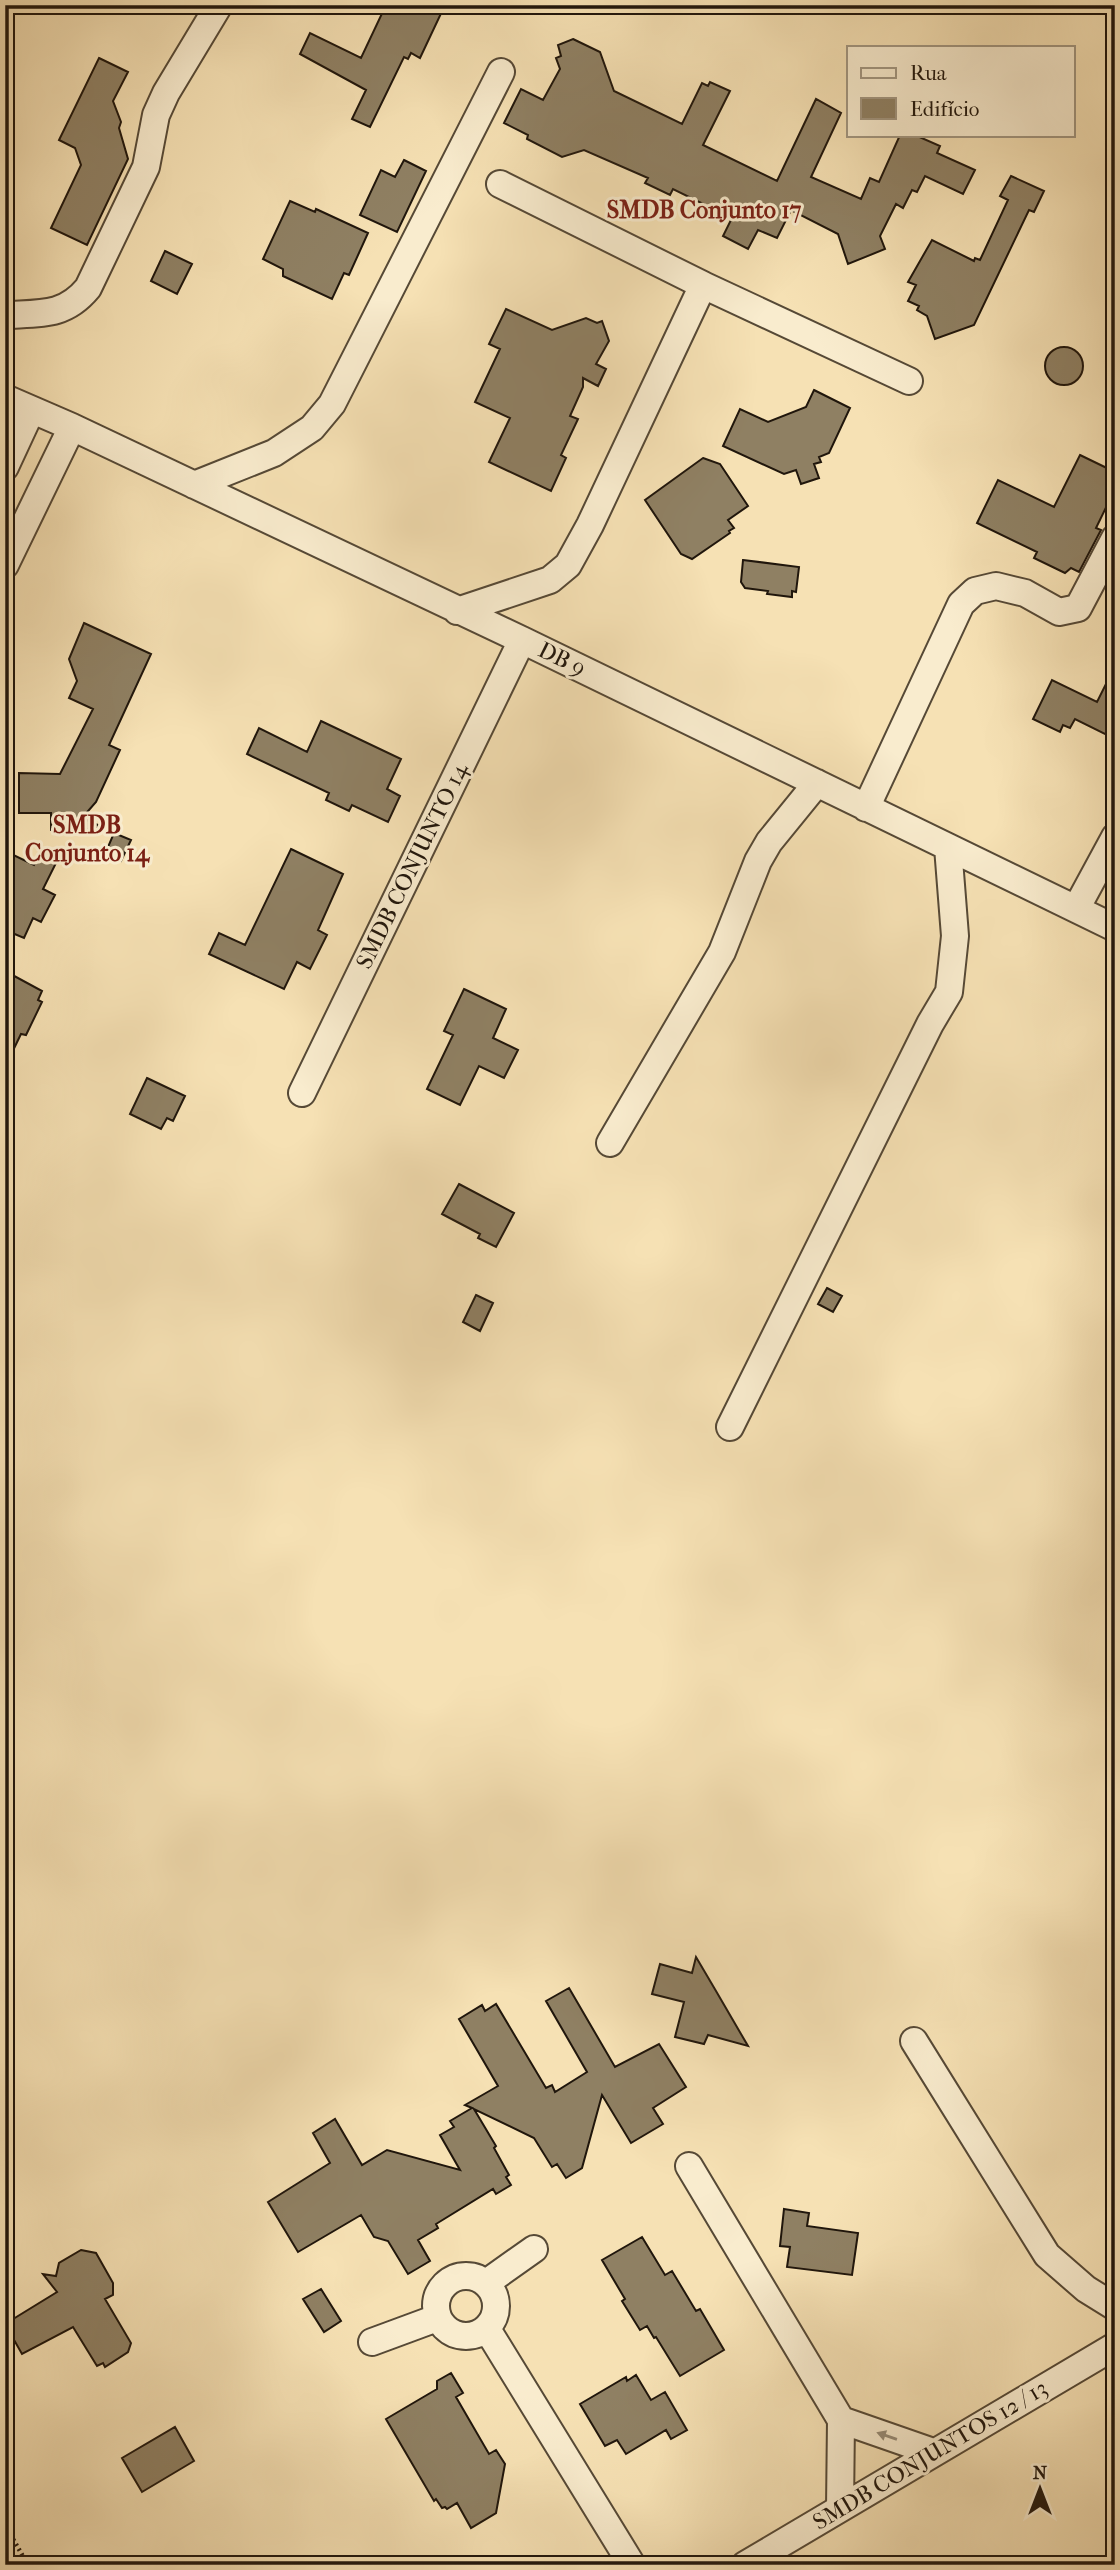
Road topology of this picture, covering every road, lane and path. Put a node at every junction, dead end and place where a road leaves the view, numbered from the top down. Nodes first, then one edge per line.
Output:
1 (219, 5) edge
2 (501, 72) dead end
3 (500, 184) dead end
4 (703, 285) junction
5 (5, 315) edge
6 (909, 381) dead end
7 (5, 398) edge
8 (32, 411) junction
9 (72, 427) junction
10 (5, 467) edge
11 (194, 485) junction
12 (1115, 538) edge
13 (5, 565) edge
14 (457, 611) junction
15 (522, 640) junction
16 (817, 783) junction
17 (866, 808) junction
18 (1115, 837) edge
19 (948, 847) junction
20 (1076, 909) junction
21 (1115, 928) edge
22 (302, 1093) dead end
23 (610, 1143) dead end
24 (730, 1427) dead end
25 (914, 2041) dead end
26 (689, 2166) dead end
27 (534, 2249) dead end
28 (486, 2283) junction
29 (1115, 2308) edge
30 (437, 2318) junction
31 (487, 2329) junction
32 (372, 2342) dead end
33 (1115, 2346) edge
34 (841, 2420) junction
35 (933, 2452) junction
36 (840, 2508) junction
37 (5, 2525) edge
38 (28, 2565) edge
39 (632, 2565) edge
40 (745, 2565) edge

1 - 5 street
2 - 11 street
3 - 4 street
4 - 6 street
4 - 14 street
7 - 8 street, DB 9
8 - 9 street, DB 9
8 - 10 street
9 - 11 street, DB 9
9 - 13 street
11 - 14 street, DB 9
12 - 17 street
14 - 15 street, DB 9
15 - 16 street, DB 9
15 - 22 street, SMDB CONJUNTO 14
16 - 17 street, DB 9
16 - 23 street
17 - 19 street, DB 9
18 - 20 street
19 - 20 street, DB 9
19 - 24 street
20 - 21 street, DB 9
25 - 29 street
26 - 34 street
27 - 28 street
28 - 30 street
28 - 31 street
30 - 31 street
30 - 32 street
31 - 39 street
33 - 35 street, SMDB CONJUNTOS 12 / 13
35 -> 34 street
34 - 36 street
35 - 36 street, SMDB CONJUNTOS 12 / 13
36 - 40 street, SMDB CONJUNTOS 12 / 13
37 - 38 path

